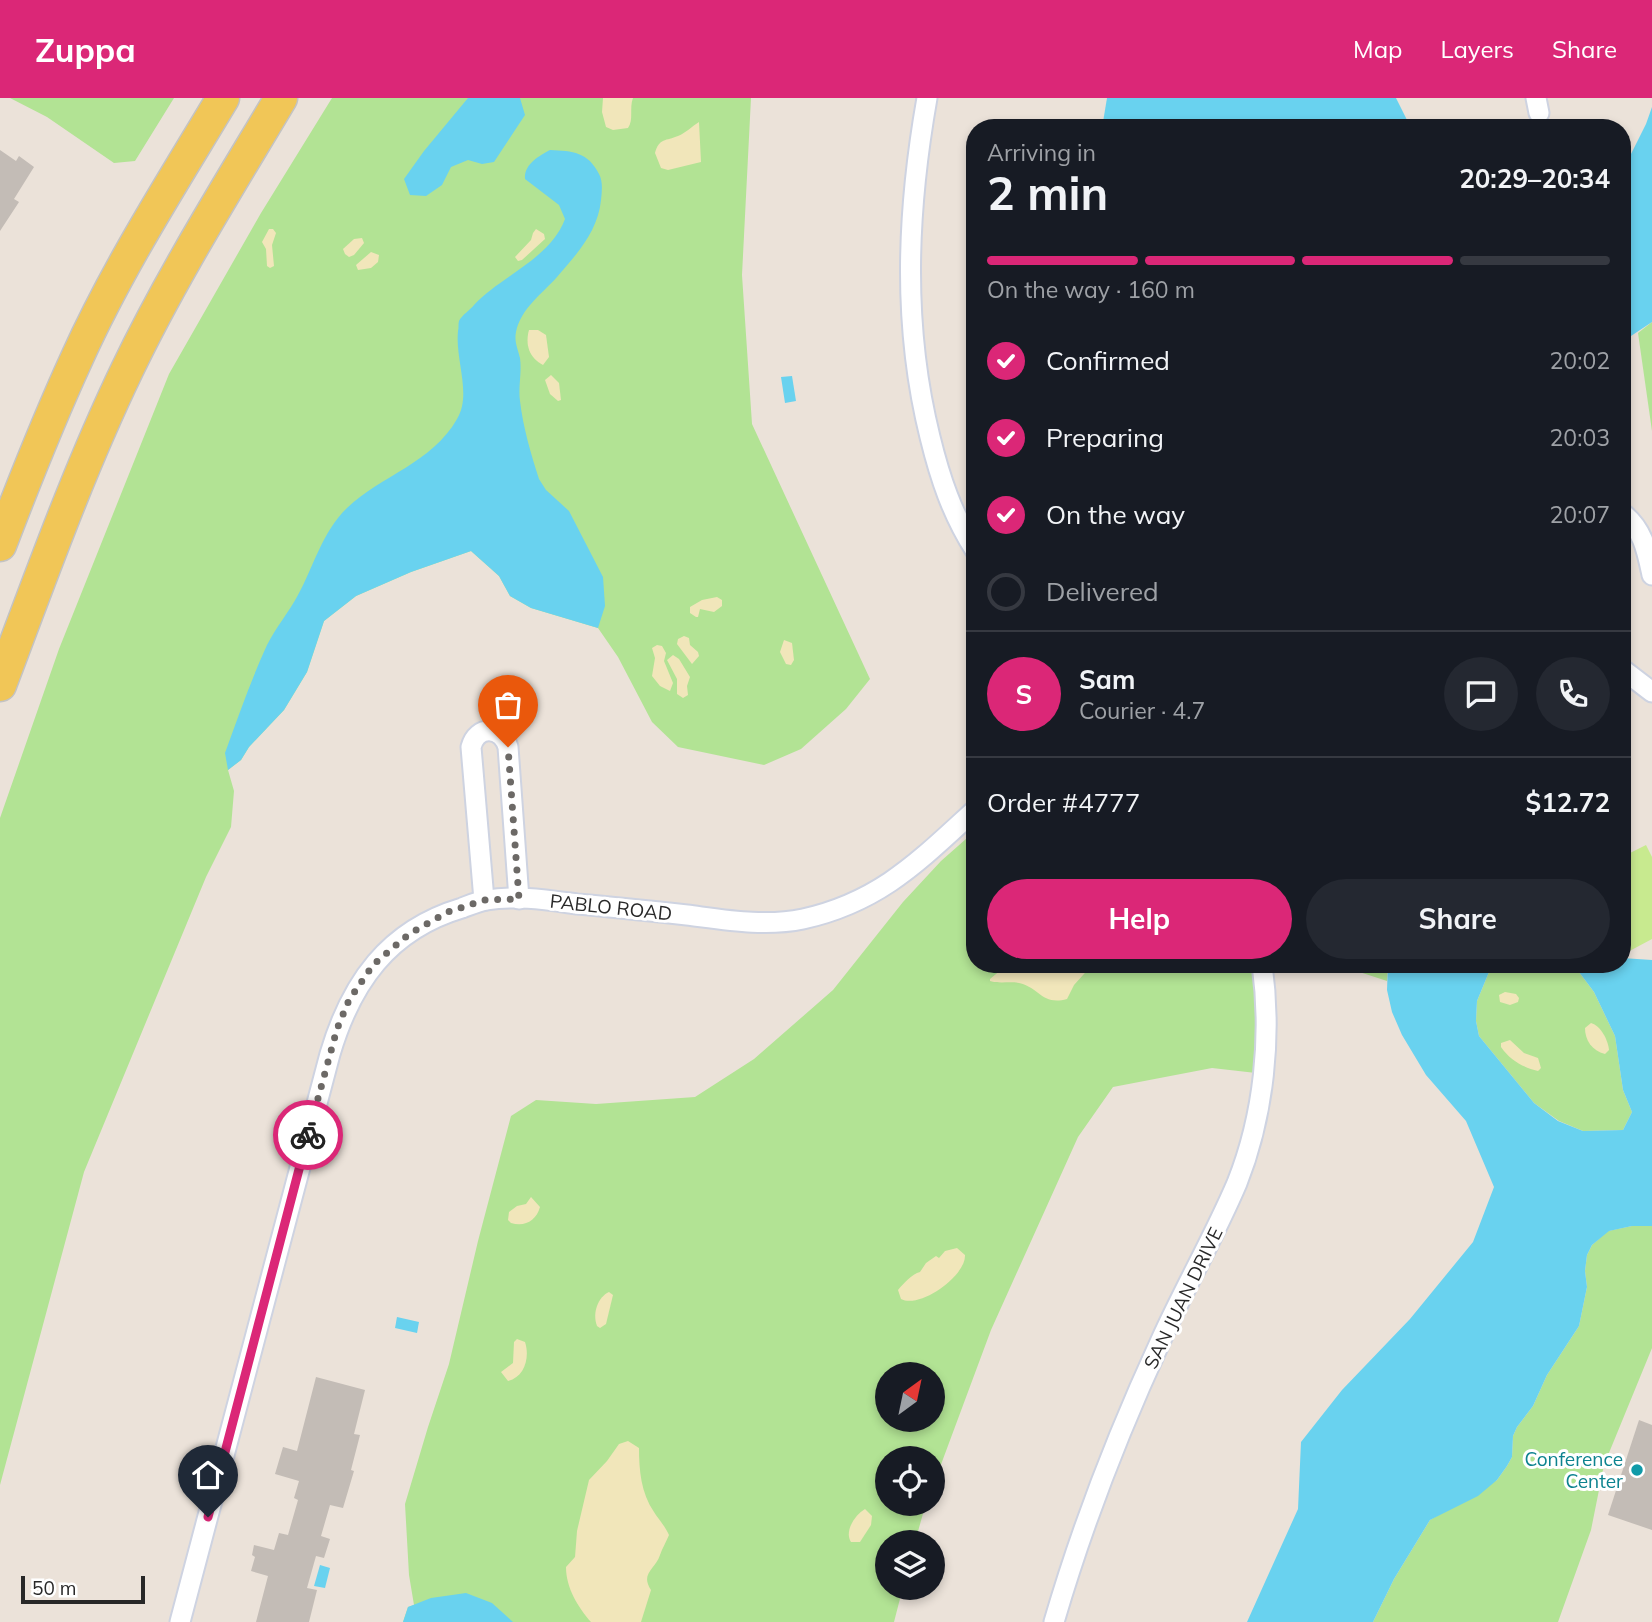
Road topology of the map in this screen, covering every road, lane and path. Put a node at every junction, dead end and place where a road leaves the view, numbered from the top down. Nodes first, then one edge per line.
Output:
1 (223, 98) edge
2 (281, 98) edge
3 (927, 98) edge
4 (1631, 520) edge
5 (966, 536) edge
6 (0, 545) edge
7 (1652, 575) edge
8 (1631, 676) edge
9 (0, 685) edge
10 (1652, 692) edge
11 (966, 818) edge
12 (519, 899) junction
13 (484, 900) junction
14 (1263, 973) edge
15 (180, 1622) edge
16 (1054, 1622) edge

1 - 6 main road
2 - 9 main road
3 - 5 street
4 - 7 street
8 - 10 street
11 - 12 street, PABLO ROAD
12 - 13 street, PABLO ROAD
12 - 13 street
13 - 15 street, PABLO ROAD
14 - 16 street, SAN JUAN DRIVE

